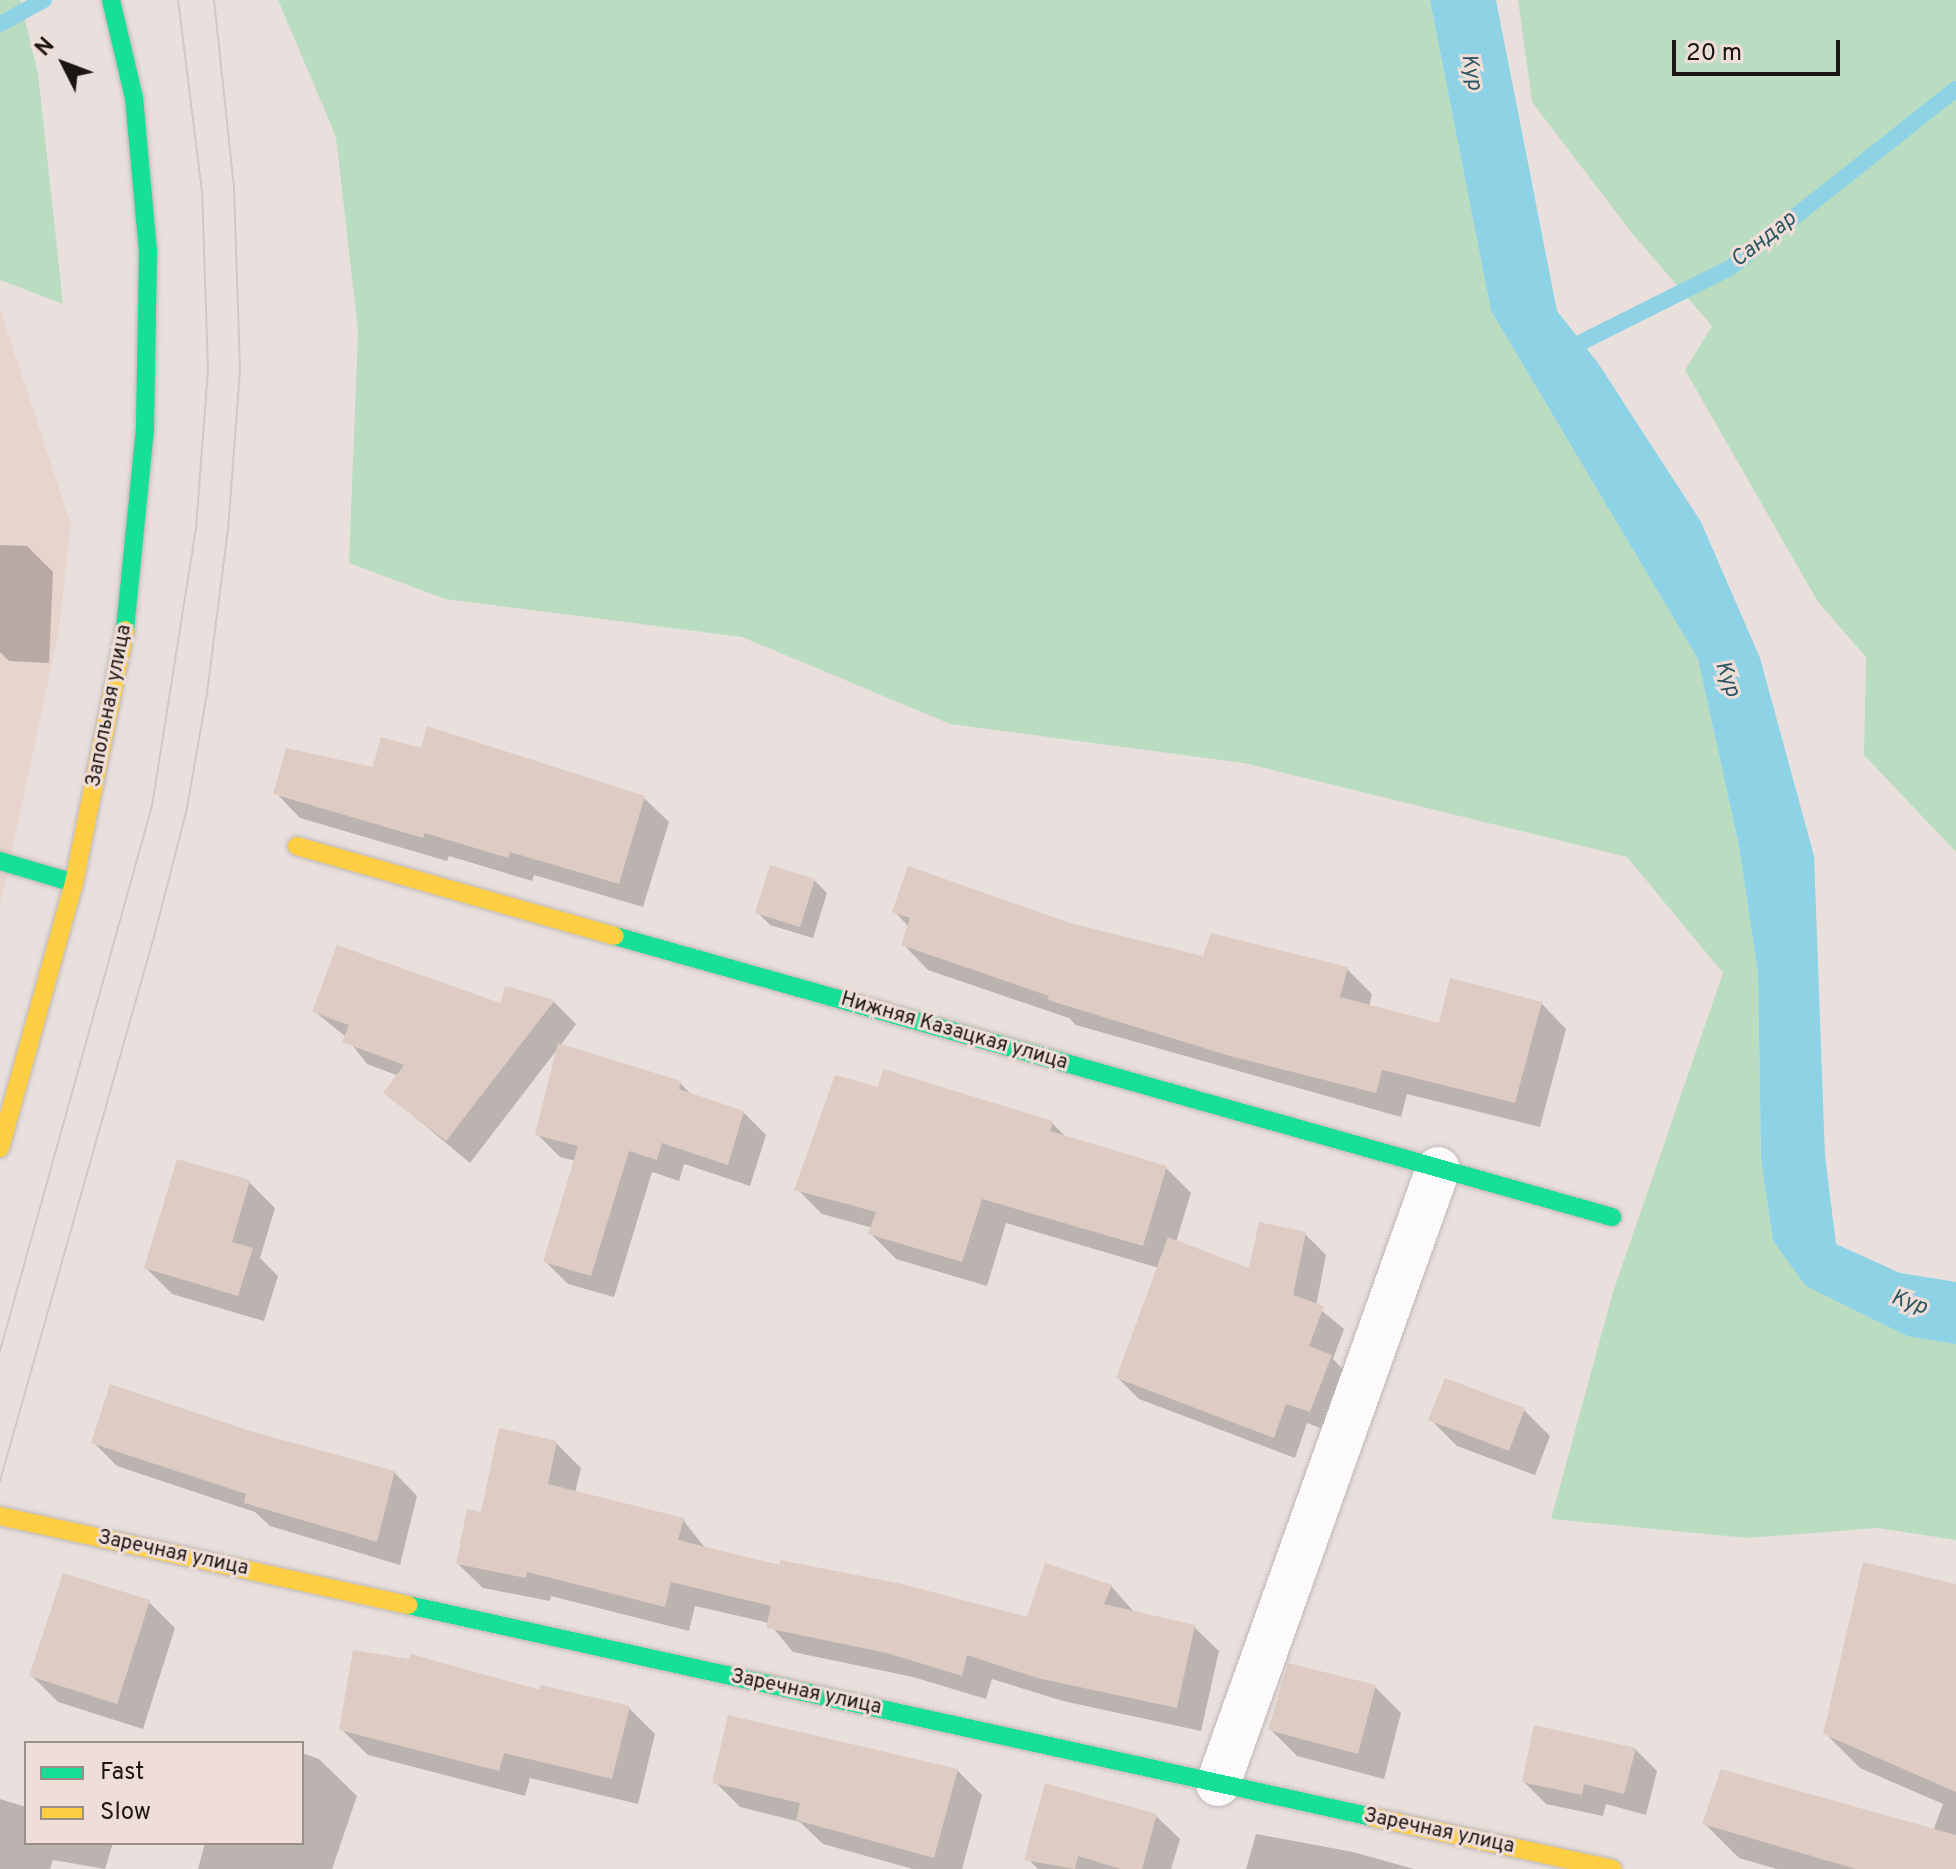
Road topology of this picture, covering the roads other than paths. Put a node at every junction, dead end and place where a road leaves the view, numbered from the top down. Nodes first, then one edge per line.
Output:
1 (111, 0) edge
2 (297, 846) dead end
3 (0, 861) edge
4 (74, 883) junction
5 (0, 1148) edge
6 (1438, 1169) junction
7 (1612, 1217) dead end
8 (0, 1516) edge
9 (1218, 1784) junction
10 (1612, 1869) edge

1 - 4 street, Запольная улица
2 - 6 street, Нижняя Казацкая улица
3 - 4 street
4 - 5 street, Запольная улица
6 - 7 street, Нижняя Казацкая улица
6 - 9 street
8 - 9 street, Заречная улица
9 - 10 street, Заречная улица

